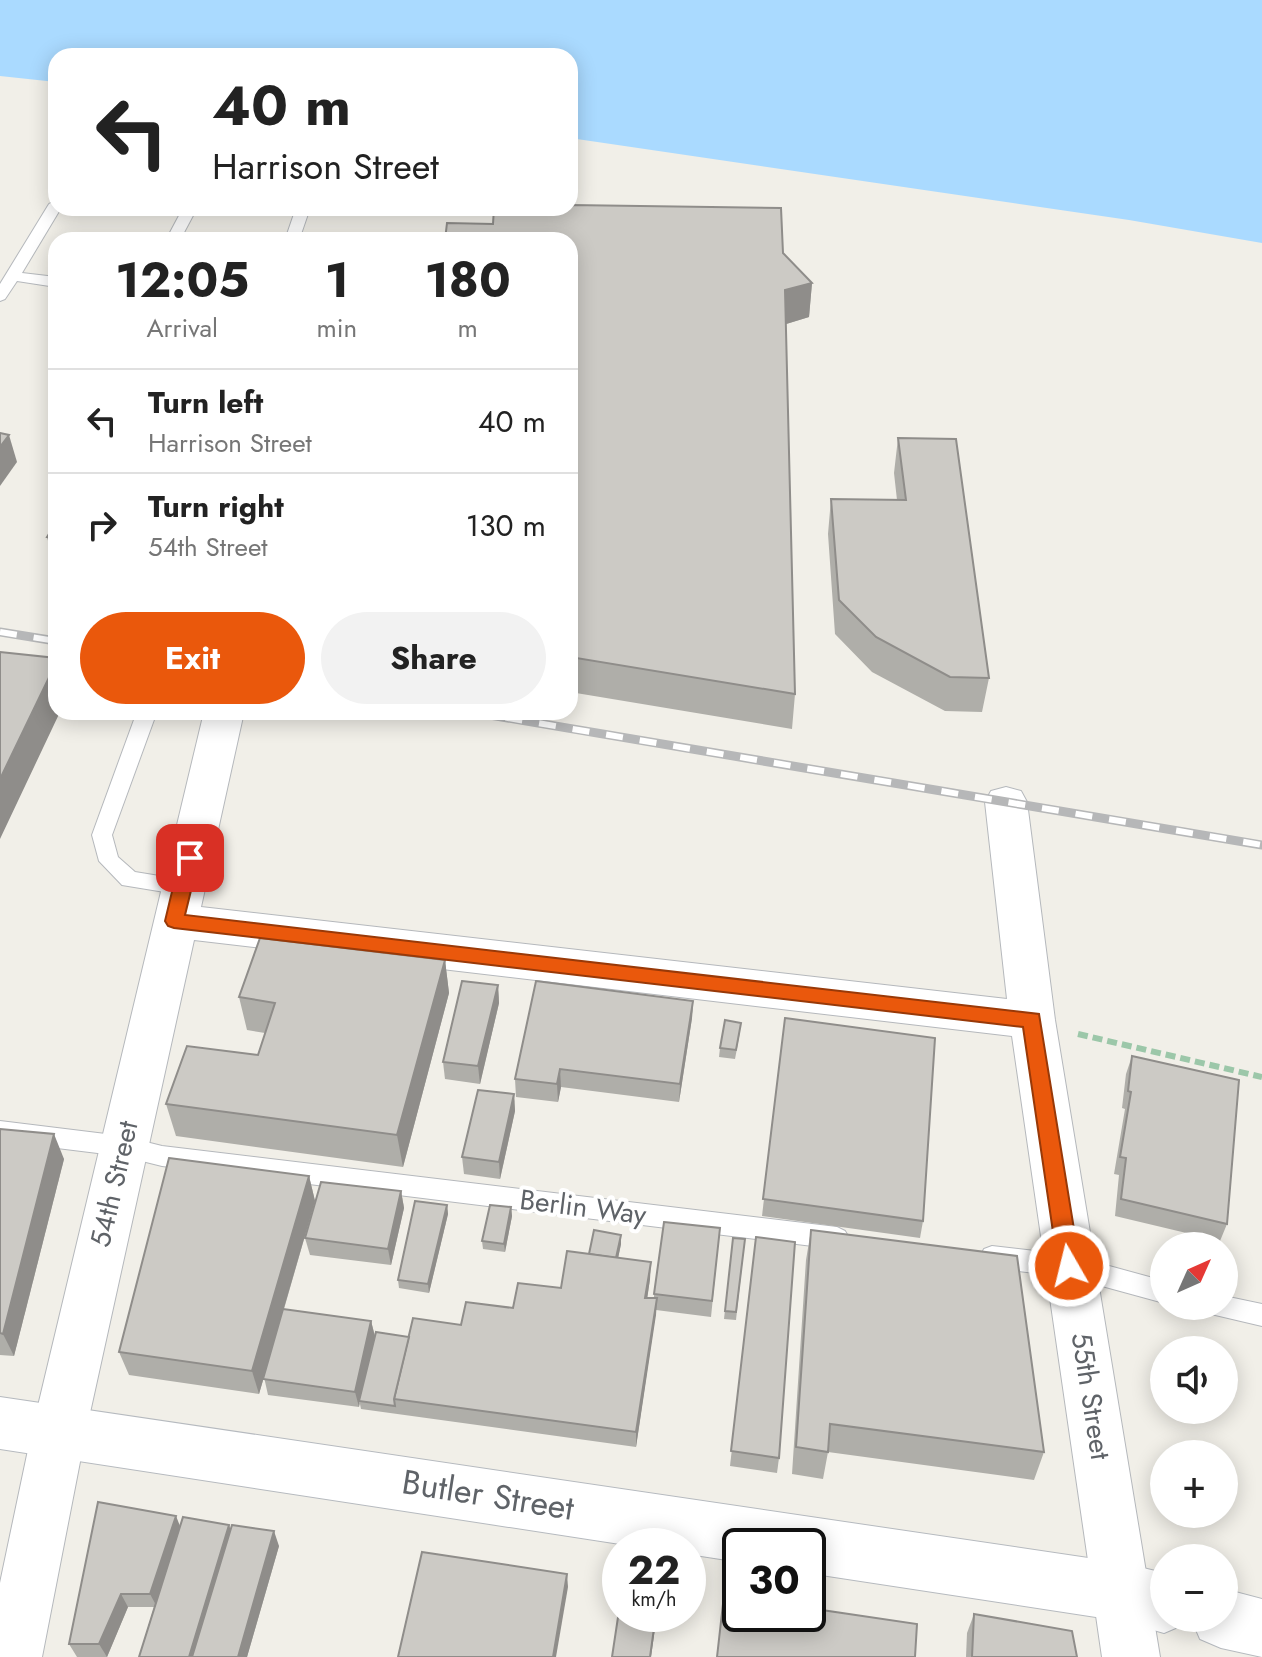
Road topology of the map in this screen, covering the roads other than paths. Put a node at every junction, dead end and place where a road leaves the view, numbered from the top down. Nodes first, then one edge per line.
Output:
1 (49, 216) edge
2 (12, 276) junction
3 (48, 281) edge
4 (0, 296) edge
5 (144, 720) edge
6 (222, 720) edge
7 (1006, 802) dead end
8 (178, 904) junction
9 (1032, 1020) junction
10 (0, 1131) edge
11 (122, 1146) junction
12 (866, 1241) edge
13 (975, 1255) edge
14 (1069, 1266) junction
15 (1150, 1288) edge
16 (1238, 1310) edge
17 (1262, 1315) edge
18 (0, 1423) edge
19 (59, 1431) junction
20 (1143, 1598) edge
21 (1238, 1623) edge
22 (1262, 1629) edge
23 (13, 1657) edge
24 (1131, 1657) edge

1 - 2 lane
2 - 3 lane
2 - 4 lane
5 - 8 lane
6 - 8 street, 54th Street
7 - 9 street, 55th Street
8 - 9 street
8 - 11 street, 54th Street
9 - 14 street, 55th Street
10 - 11 lane, Berlin Way
11 - 12 lane, Berlin Way
11 - 19 street, 54th Street
13 - 14 lane
14 - 15 lane
14 - 20 street, 55th Street
16 - 17 lane
18 - 19 main road, Butler Street
19 - 20 main road, Butler Street
19 - 23 street, 54th Street
20 - 24 street, 55th Street
21 - 22 main road

